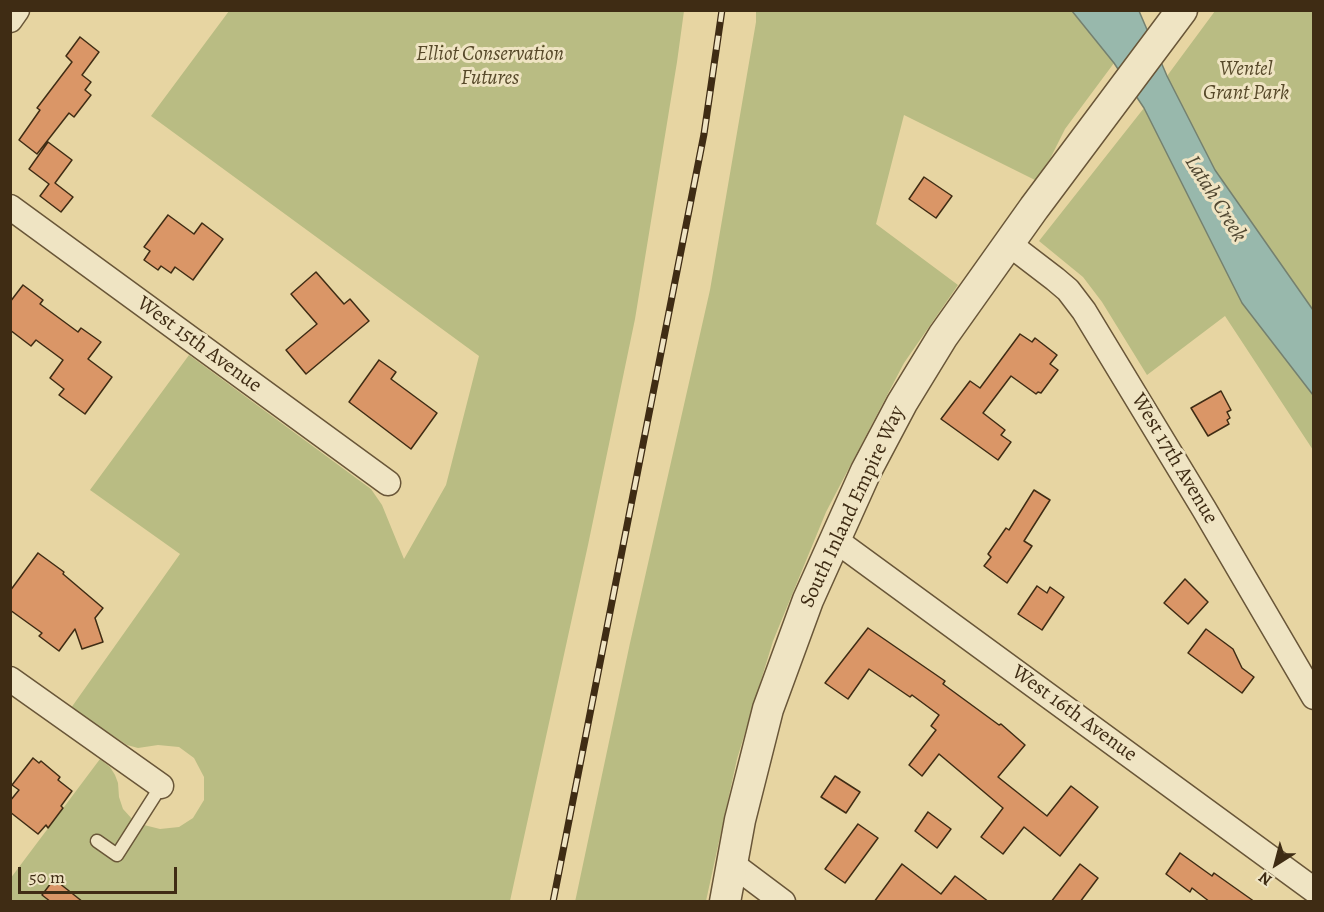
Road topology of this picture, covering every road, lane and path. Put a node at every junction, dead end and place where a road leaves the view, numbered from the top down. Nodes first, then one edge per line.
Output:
1 (17, 10) edge
2 (1182, 10) edge
3 (10, 20) edge
4 (10, 207) edge
5 (1008, 243) junction
6 (388, 483) dead end
7 (834, 539) junction
8 (10, 679) edge
9 (1314, 697) edge
10 (161, 786) joint
11 (97, 841) dead end
12 (731, 863) junction
13 (1314, 890) edge
14 (725, 902) edge
15 (783, 902) edge

1 - 3 street
2 - 5 street, South Inland Empire Way
4 - 6 street, West 15th Avenue
5 - 7 street, South Inland Empire Way
5 - 9 street, West 17th Avenue
7 - 12 street, South Inland Empire Way
7 - 13 street, West 16th Avenue
8 - 10 street
10 - 11 lane
12 - 14 street, South Inland Empire Way
12 - 15 street

